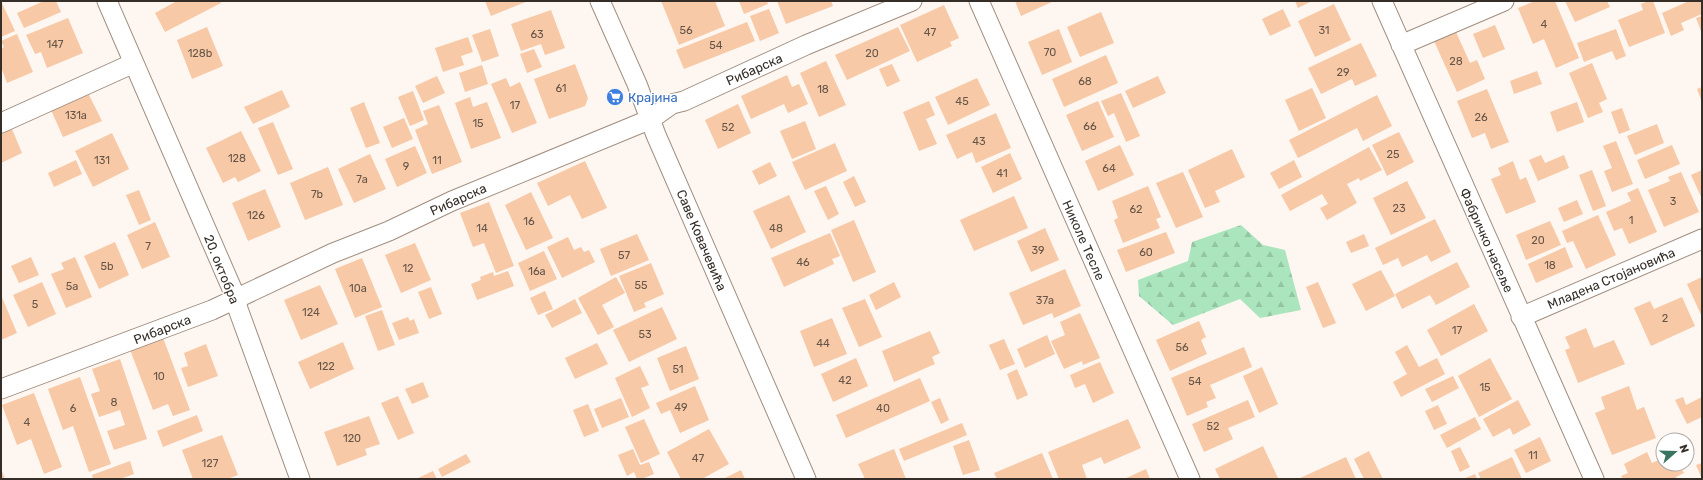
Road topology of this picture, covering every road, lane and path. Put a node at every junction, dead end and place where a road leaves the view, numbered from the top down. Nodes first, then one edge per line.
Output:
1 (107, 1) edge
2 (600, 1) edge
3 (912, 1) edge
4 (979, 1) edge
5 (1382, 1) edge
6 (1504, 1) edge
7 (1401, 45) junction
8 (134, 63) junction
9 (651, 119) junction
10 (1, 123) edge
11 (1702, 239) edge
12 (236, 298) junction
13 (1521, 317) junction
14 (1, 390) edge
15 (300, 479) edge
16 (806, 479) edge
17 (1190, 479) edge
18 (1594, 479) edge

1 - 8 street, 20. октобра
2 - 9 street, Саве Ковачевића
3 - 9 street, Рибарска
4 - 17 street, Николе Тесле
5 - 7 street, Фабричко насеље
6 - 7 street
7 - 13 street, Фабричко насеље
8 - 10 street
8 - 12 street, 20. октобра
9 - 12 street, Рибарска
9 - 16 street, Саве Ковачевића
11 - 13 street, Младена Стојановића
12 - 14 street, Рибарска
12 - 15 street, 20. октобра
13 - 18 street, Фабричко насеље

